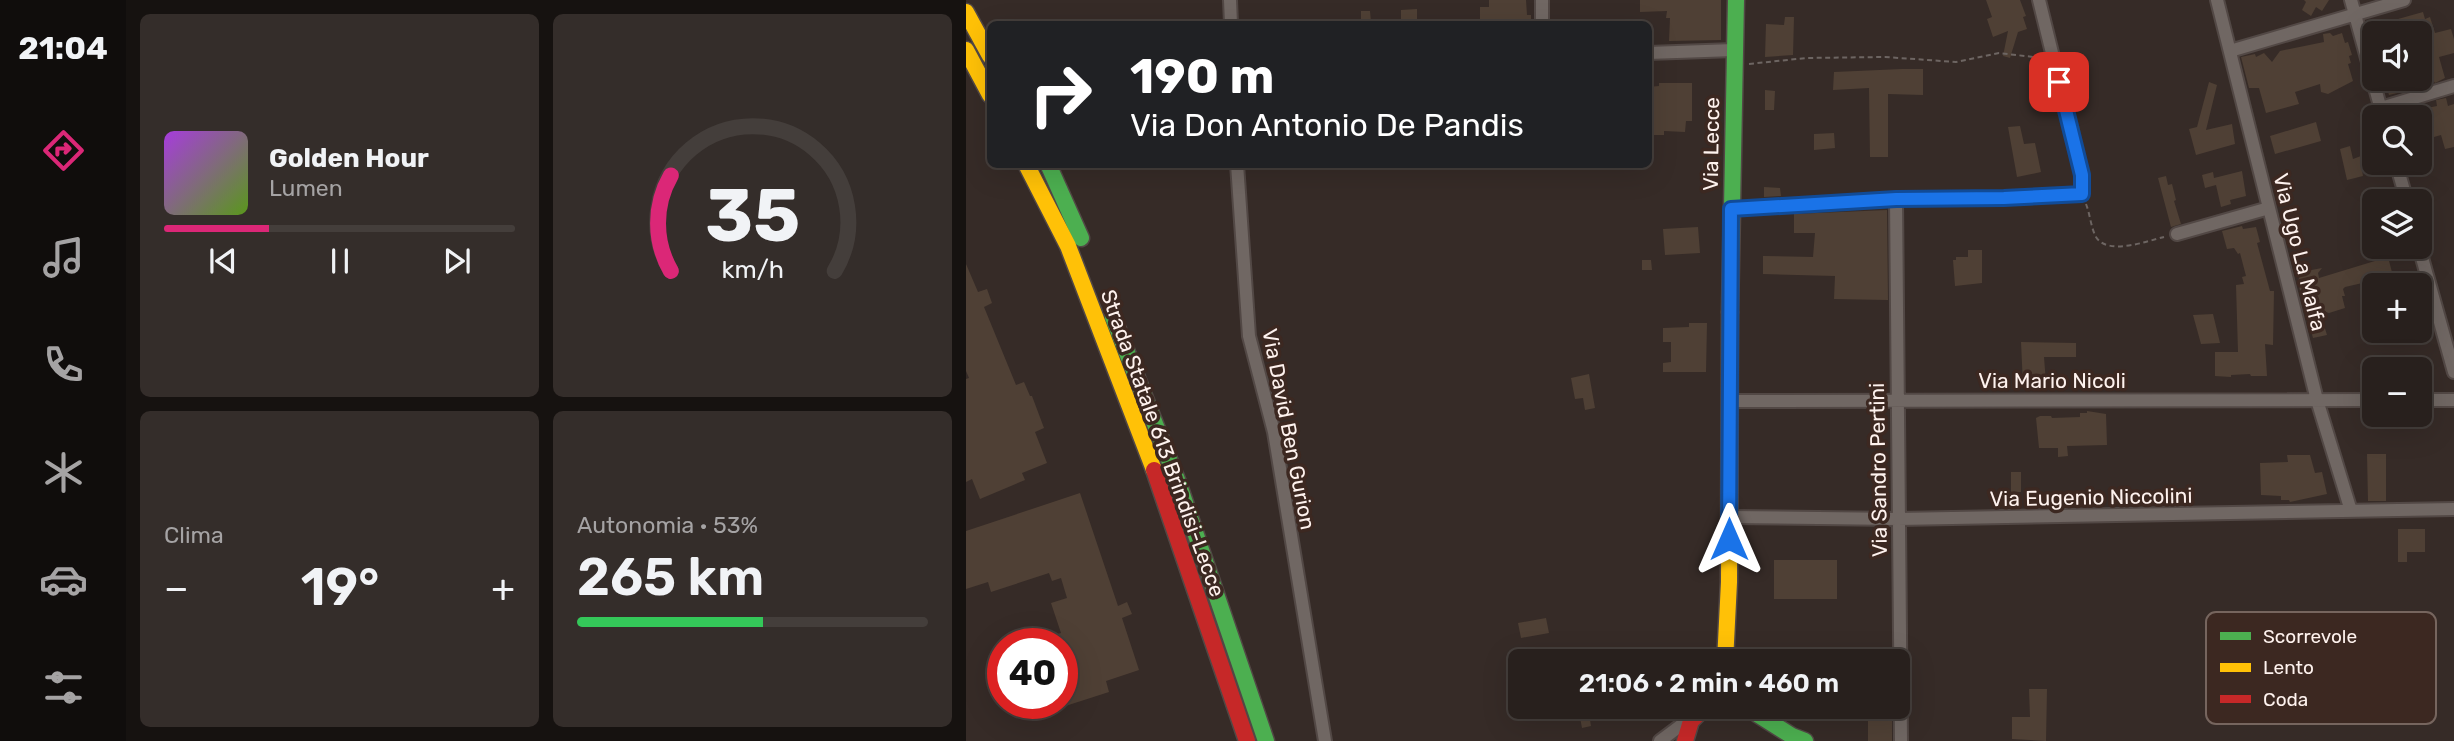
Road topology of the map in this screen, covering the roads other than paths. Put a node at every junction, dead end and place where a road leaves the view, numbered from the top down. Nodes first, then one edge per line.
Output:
1 (1230, 0) edge
2 (1542, 0) edge
3 (1736, 0) edge
4 (2039, 0) edge
5 (2217, 0) edge
6 (2351, 0) edge
7 (2404, 0) edge
8 (966, 12) edge
9 (2355, 15) junction
10 (1231, 21) edge
11 (1542, 21) edge
12 (966, 50) edge
13 (987, 50) edge
14 (2230, 51) junction
15 (1652, 53) edge
16 (1734, 58) junction
17 (2454, 86) edge
18 (987, 89) edge
19 (2380, 105) edge
20 (2401, 105) edge
21 (1028, 168) edge
22 (1050, 168) edge
23 (1237, 168) edge
24 (1896, 199) junction
25 (2269, 208) junction
26 (1731, 209) junction
27 (2177, 234) road end
28 (1089, 256) dead end
29 (2422, 259) edge
30 (1109, 307) dead end
31 (2454, 372) edge
32 (1897, 399) junction
33 (2317, 400) junction
34 (2362, 400) edge
35 (2432, 400) edge
36 (2454, 400) edge
37 (1730, 401) junction
38 (2454, 509) edge
39 (2351, 511) junction
40 (1729, 517) junction
41 (1898, 519) junction
42 (1729, 582) junction
43 (1726, 649) edge
44 (1736, 649) edge
45 (1689, 719) edge
46 (1693, 719) edge
47 (1759, 719) edge
48 (1766, 719) edge
49 (1247, 741) edge
50 (1266, 741) edge
51 (1325, 741) edge
52 (1660, 741) edge
53 (1685, 741) edge
54 (1767, 741) edge
55 (1805, 741) edge
56 (1901, 741) edge

1 - 10 street
2 - 11 street
3 - 16 main road, Via Lecce
4 - 24 street
5 - 14 street, Via Ugo La Malfa
6 - 9 street
7 - 9 street
8 - 13 main road
9 - 14 street
9 - 19 street
12 - 18 main road
14 - 25 street, Via Ugo La Malfa
15 - 16 street
16 - 26 main road, Via Lecce
17 - 20 street
21 - 49 main road, Strada Statale 613 Brindisi-Lecce
22 - 28 main road
23 - 51 street, Via David Ben Gurion
24 - 26 street
24 - 32 street, Via Sandro Pertini
25 - 27 street
25 - 33 street, Via Ugo La Malfa
26 - 37 main road, Via Lecce
29 - 31 street
30 - 50 main road, Strada Statale 613 Brindisi-Lecce
32 - 33 street, Via Mario Nicoli
32 - 37 street, Via Mario Nicoli
32 - 41 street, Via Sandro Pertini
33 - 34 street, Via Mario Nicoli
33 - 39 street, Via Ugo La Malfa
35 - 36 street
37 - 40 main road, Via Lecce
38 - 39 street, Via Eugenio Niccolini
39 - 41 street, Via Eugenio Niccolini
40 - 41 street, Via Eugenio Niccolini
40 - 42 main road, Via Lecce
41 - 56 street, Via Sandro Pertini
42 - 43 main road, Via Lecce
42 - 44 main road, Via Lecce
45 - 52 street
46 - 53 main road
47 - 54 main road
48 - 55 main road

